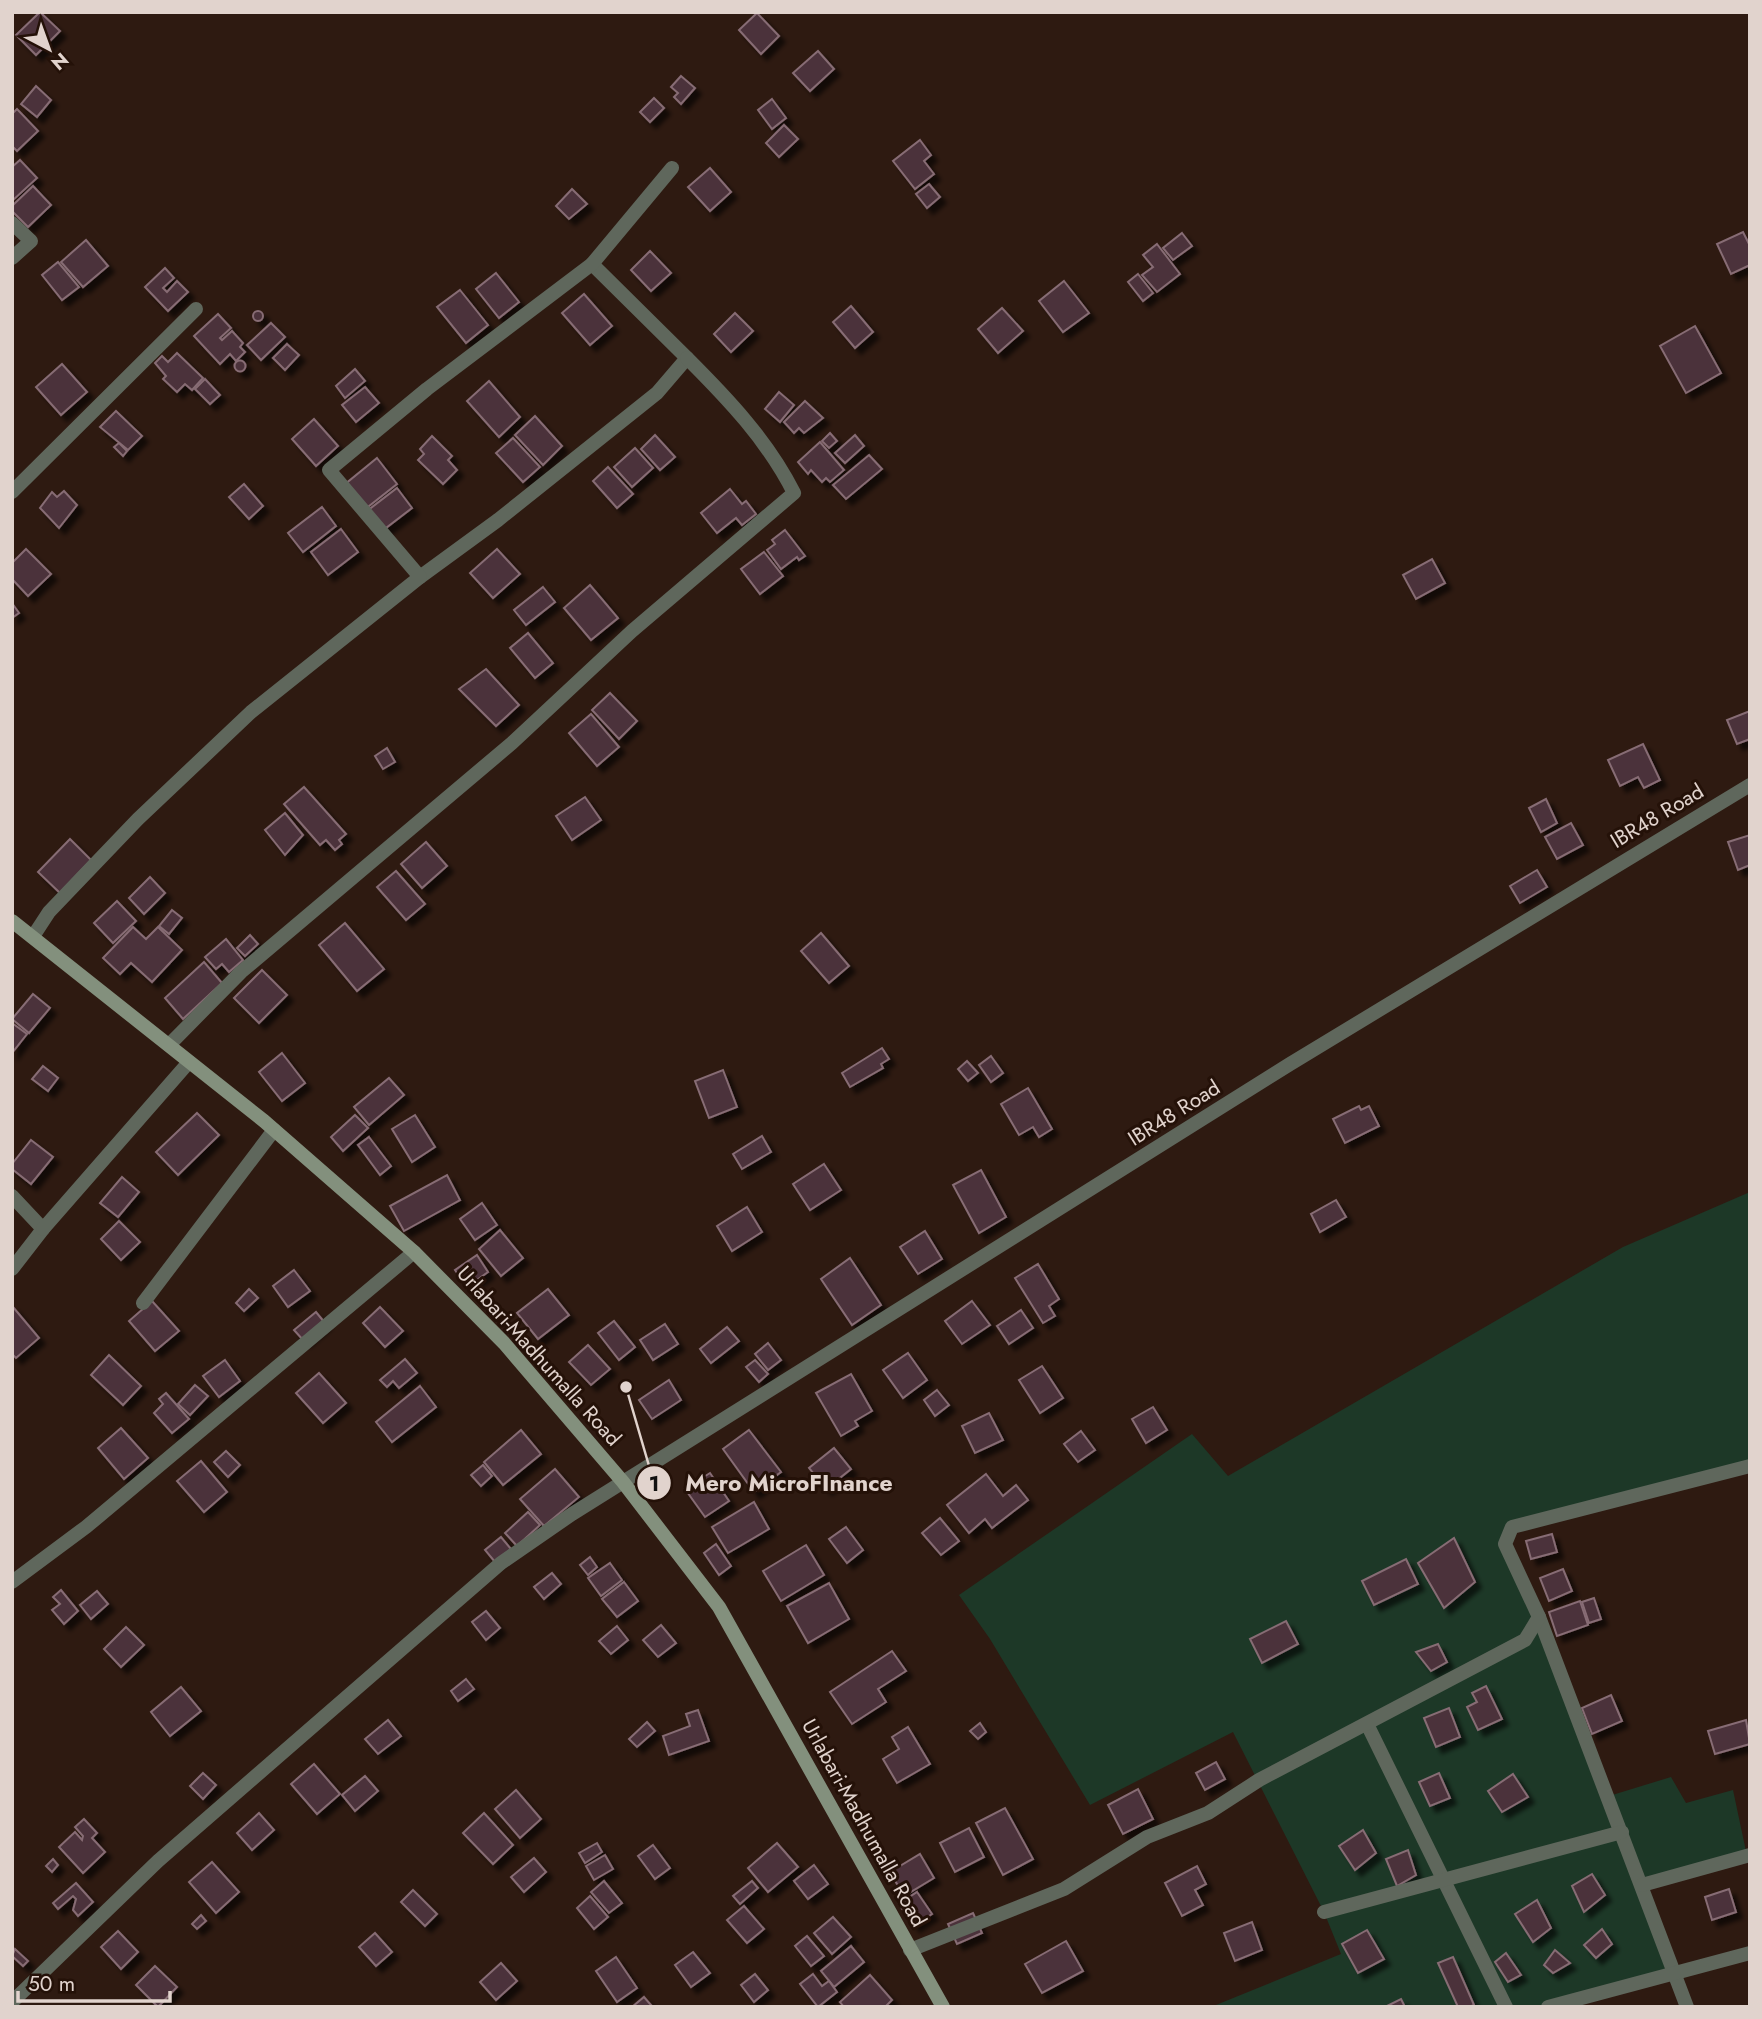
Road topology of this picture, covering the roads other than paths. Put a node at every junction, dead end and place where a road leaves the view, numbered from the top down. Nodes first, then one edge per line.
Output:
1 (672, 168) dead end
2 (12, 223) edge
3 (12, 257) edge
4 (592, 264) junction
5 (196, 309) dead end
6 (687, 358) junction
7 (12, 492) edge
8 (420, 577) junction
9 (1750, 785) edge
10 (12, 921) edge
11 (34, 935) junction
12 (169, 1045) junction
13 (189, 1062) junction
14 (274, 1130) junction
15 (12, 1196) edge
16 (43, 1229) junction
17 (414, 1252) junction
18 (12, 1269) edge
19 (143, 1303) dead end
20 (1750, 1466) edge
21 (623, 1482) junction
22 (12, 1582) edge
23 (1539, 1617) junction
24 (1367, 1724) junction
25 (1622, 1832) junction
26 (1750, 1855) edge
27 (1446, 1880) junction
28 (1642, 1885) junction
29 (1324, 1913) dead end
30 (911, 1950) junction
31 (1750, 1953) edge
32 (1674, 1974) junction
33 (12, 2003) edge
34 (943, 2007) edge
35 (1506, 2007) edge
36 (1548, 2007) edge
37 (1687, 2007) edge

1 - 4 street
2 - 3 street
4 - 6 street
4 - 8 street
5 - 7 street
6 - 8 street
6 - 12 street
8 - 11 street
9 - 21 street, IBR48 Road
10 - 11 main road, Urlabari-Madhumalla Road
11 - 12 main road, Urlabari-Madhumalla Road
12 - 13 main road, Urlabari-Madhumalla Road
13 - 14 main road, Urlabari-Madhumalla Road
13 - 16 street
14 - 17 main road, Urlabari-Madhumalla Road
14 - 19 street
15 - 16 street
16 - 18 street
17 - 21 main road, Urlabari-Madhumalla Road
17 - 22 street
20 - 23 street
21 - 30 main road, Urlabari-Madhumalla Road
21 - 33 street, IBR48 Road
23 - 24 street
23 - 25 street
24 - 27 street
24 - 30 street
25 - 27 street
25 - 28 street
26 - 28 street
27 - 29 street
27 - 35 street
28 - 32 street
30 - 34 main road, Urlabari-Madhumalla Road
31 - 32 street
32 - 36 street
32 - 37 street

